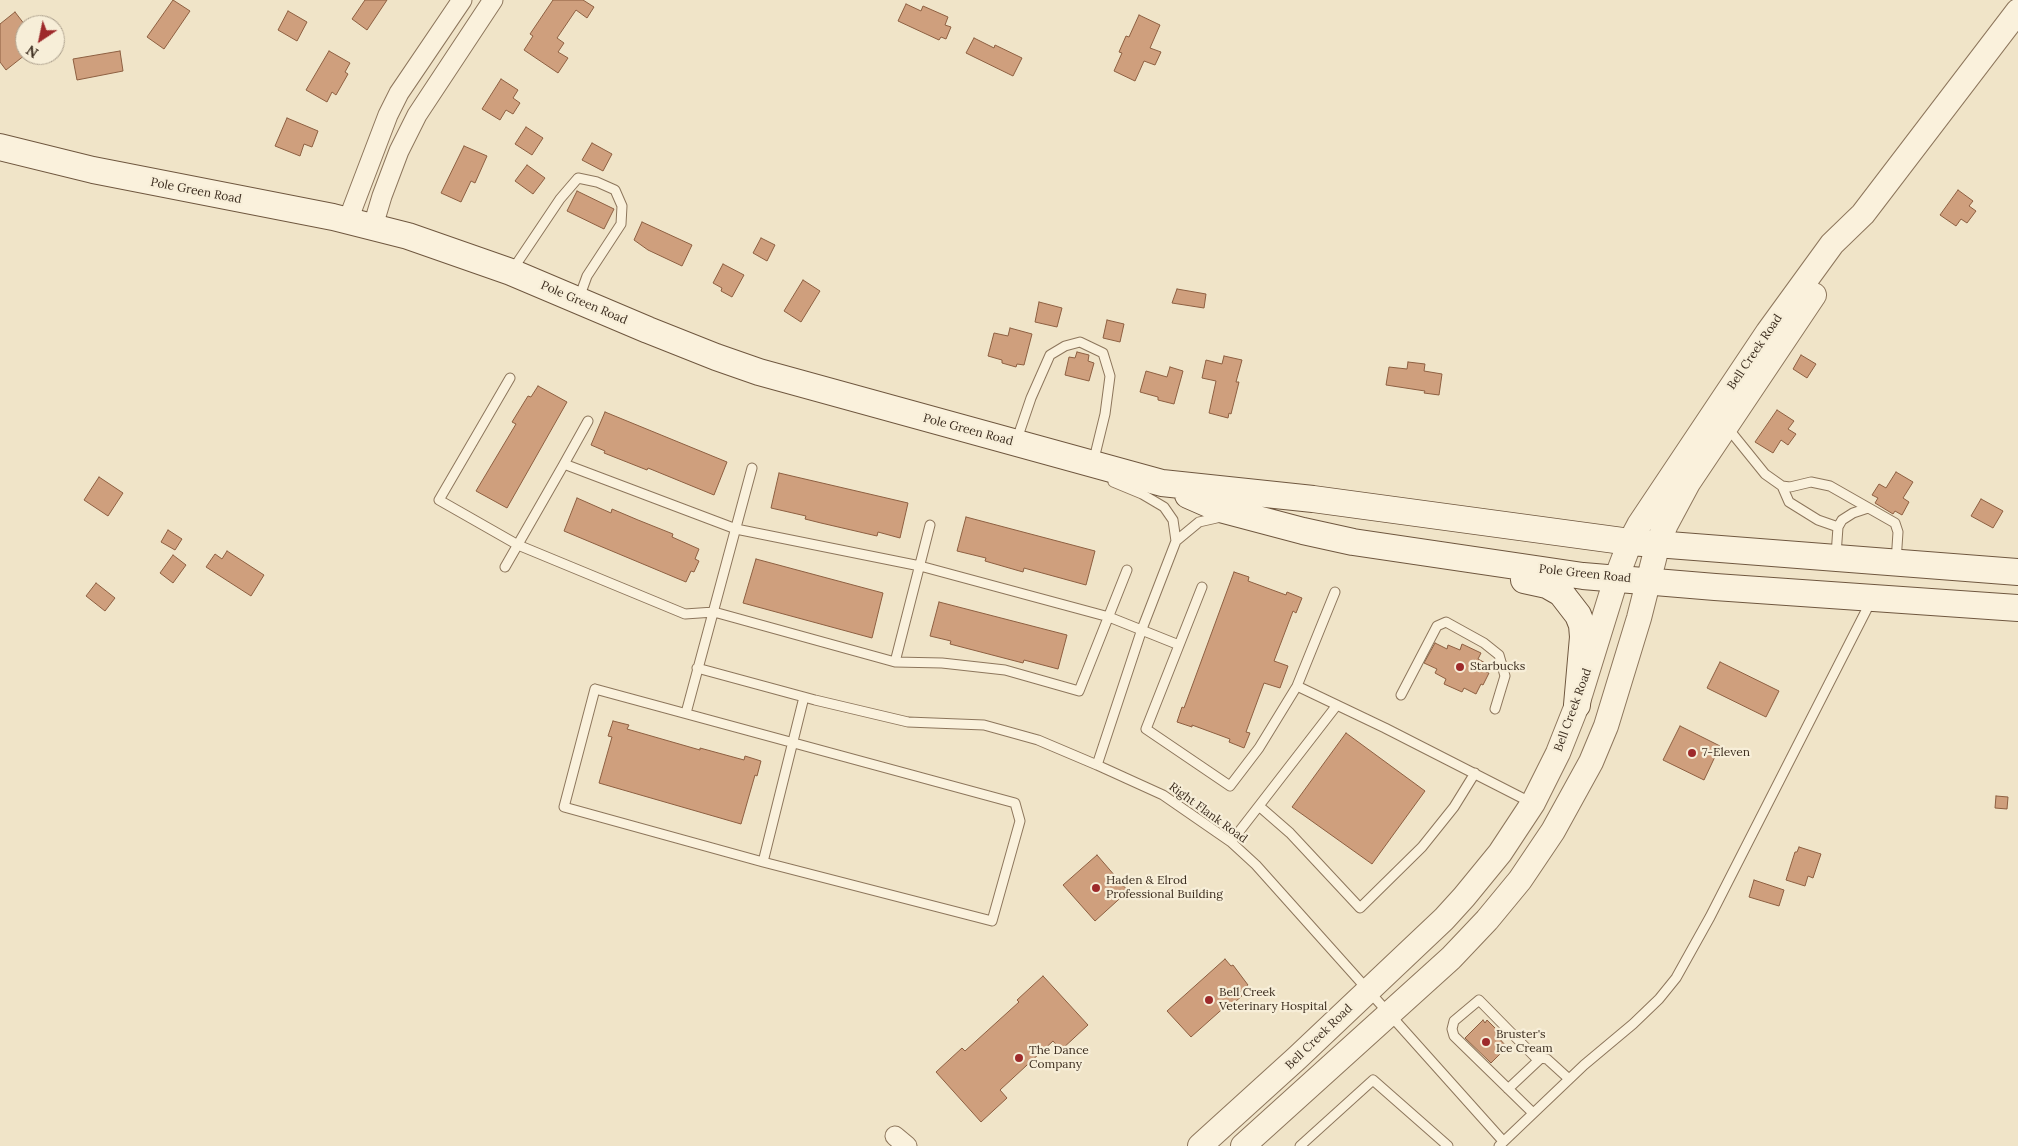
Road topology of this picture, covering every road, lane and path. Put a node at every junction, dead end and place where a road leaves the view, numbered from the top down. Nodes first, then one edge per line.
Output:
1 (462, 0) edge
2 (493, 0) edge
3 (2018, 11) edge
4 (0, 148) edge
5 (1862, 214) junction
6 (348, 220) junction
7 (373, 226) junction
8 (510, 272) junction
9 (578, 301) junction
10 (510, 378) dead end
11 (588, 421) dead end
12 (1726, 426) junction
13 (1016, 443) junction
14 (564, 464) junction
15 (752, 468) dead end
16 (1092, 471) junction
17 (1162, 483) junction
18 (1782, 486) junction
19 (1868, 508) junction
20 (1247, 516) junction
21 (930, 525) dead end
22 (1838, 527) junction
23 (736, 529) junction
24 (1176, 541) junction
25 (1353, 542) junction
26 (1630, 542) junction
27 (1658, 543) junction
28 (518, 545) junction
29 (1836, 557) junction
30 (1896, 562) junction
31 (920, 566) junction
32 (506, 567) dead end
33 (1128, 570) dead end
34 (2018, 572) edge
35 (1616, 579) junction
36 (1648, 581) junction
37 (1202, 587) dead end
38 (1335, 592) dead end
39 (1872, 598) junction
40 (2018, 608) edge
41 (714, 612) junction
42 (1109, 616) junction
43 (1142, 629) junction
44 (1179, 644) junction
45 (895, 662) junction
46 (697, 668) junction
47 (1297, 686) junction
48 (1401, 695) dead end
49 (804, 697) junction
50 (1337, 705) junction
51 (1577, 705) junction
52 (1495, 709) dead end
53 (686, 713) junction
54 (792, 742) junction
55 (1097, 765) junction
56 (1475, 773) junction
57 (1532, 803) junction
58 (1259, 806) junction
59 (1231, 842) junction
60 (763, 862) junction
61 (1368, 989) junction
62 (1390, 1013) junction
63 (1541, 1058) junction
64 (1569, 1079) junction
65 (1508, 1089) junction
66 (1533, 1113) junction
67 (1501, 1144) edge
68 (1200, 1146) edge
69 (1243, 1146) edge
70 (1300, 1146) edge
71 (1448, 1146) edge

1 - 6 street
2 - 7 street
3 - 5 street, Bell Creek Road
4 - 6 main road, Pole Green Road
5 - 12 street, Bell Creek Road
5 - 26 street, Bell Creek Road
6 - 7 main road, Pole Green Road
7 - 8 main road, Pole Green Road
8 - 9 main road, Pole Green Road
8 - 9 lane
9 - 13 main road, Pole Green Road
10 - 28 lane
11 - 14 lane
12 - 18 lane
12 - 27 street, Bell Creek Road
13 - 16 main road, Pole Green Road
13 - 16 lane
14 - 23 lane
14 - 28 lane
15 - 23 lane
16 - 17 main road, Pole Green Road
16 - 24 lane
17 - 20 main road, Pole Green Road
17 - 26 main road, Pole Green Road
18 - 19 lane
18 - 22 lane
19 - 22 lane
19 - 30 lane
20 - 24 lane
20 - 25 main road, Pole Green Road
21 - 31 lane
22 - 29 lane
23 - 31 lane
23 - 41 lane
24 - 43 lane
25 - 35 main road, Pole Green Road
25 - 51 main road
26 - 27 main road, Pole Green Road
26 - 35 street, Bell Creek Road
27 - 29 main road, Pole Green Road
27 - 36 street, Bell Creek Road
28 - 32 lane
28 - 41 lane
29 - 30 main road, Pole Green Road
30 - 34 main road, Pole Green Road
31 - 42 lane
31 - 45 lane
33 - 42 lane
35 - 36 main road, Pole Green Road
35 - 51 street, Bell Creek Road
36 - 39 main road, Pole Green Road
36 - 62 street, Bell Creek Road
37 - 44 lane
38 - 47 lane
39 - 40 main road, Pole Green Road
39 - 64 lane
41 - 45 lane
41 - 46 lane
42 - 43 lane
42 - 45 lane
43 - 44 lane
43 - 55 lane
44 - 47 lane
46 - 49 lane, Right Flank Road
46 - 53 lane
47 - 50 lane
48 - 52 lane
49 - 54 lane
49 - 55 lane, Right Flank Road
50 - 56 lane
50 - 58 lane
51 - 57 street, Bell Creek Road
53 - 54 lane
53 - 60 lane
54 - 60 lane
54 - 60 lane
55 - 59 lane, Right Flank Road
56 - 57 lane
56 - 58 lane
57 - 61 street, Bell Creek Road
58 - 59 lane
59 - 61 lane, Right Flank Road
61 - 62 lane, Right Flank Road
61 - 68 street, Bell Creek Road
62 - 67 lane, Right Flank Road
62 - 69 street, Bell Creek Road
63 - 64 lane
63 - 65 lane
63 - 65 lane
64 - 66 lane
65 - 66 lane
66 - 67 lane
70 - 71 lane

